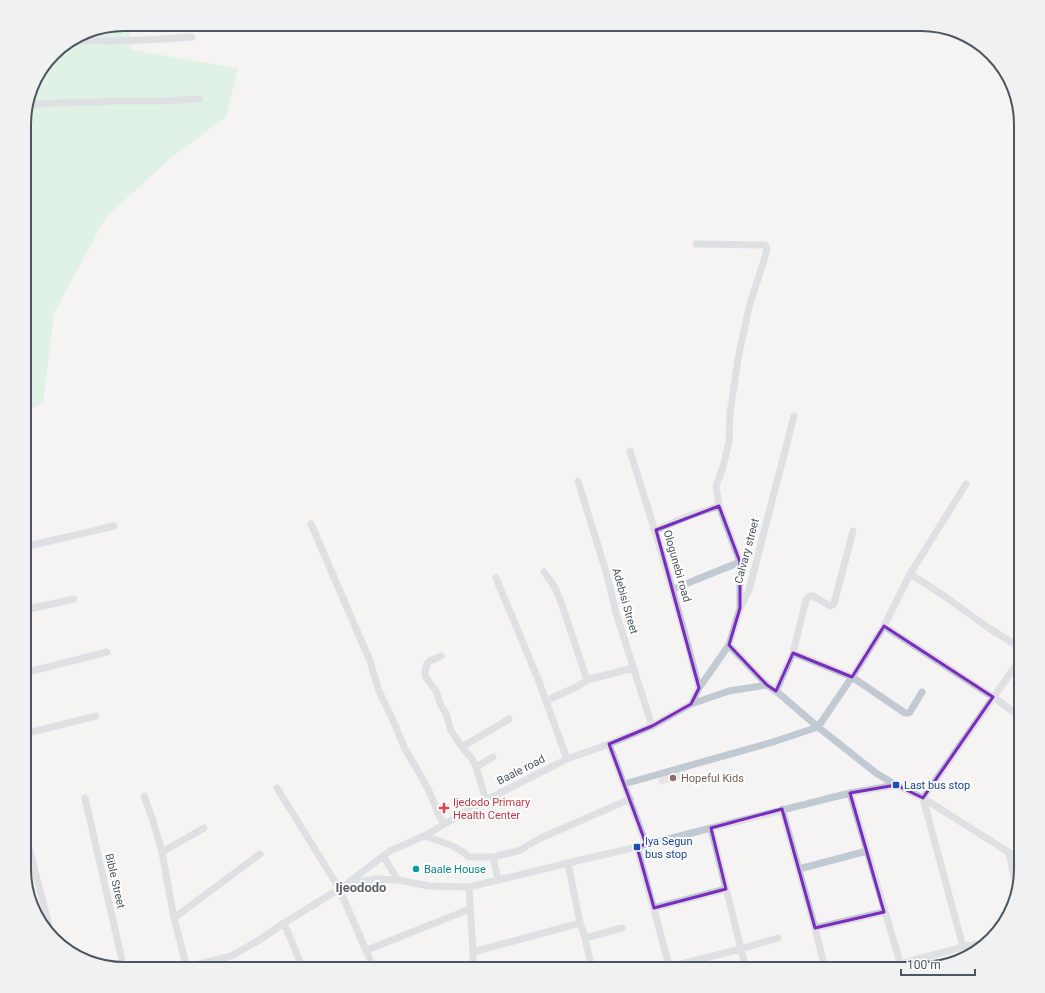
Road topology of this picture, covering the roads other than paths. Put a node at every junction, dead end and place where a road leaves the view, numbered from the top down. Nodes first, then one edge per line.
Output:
1 (192, 37) dead end
2 (83, 40) edge
3 (199, 99) dead end
4 (33, 105) edge
5 (696, 244) dead end
6 (794, 416) dead end
7 (630, 451) dead end
8 (578, 481) dead end
9 (966, 484) dead end
10 (719, 506) junction
11 (311, 524) dead end
12 (114, 526) dead end
13 (656, 530) junction
14 (853, 531) dead end
15 (31, 545) edge
16 (740, 562) junction
17 (544, 572) dead end
18 (910, 574) junction
19 (496, 578) dead end
20 (673, 589) junction
21 (74, 599) dead end
22 (31, 608) edge
23 (740, 608) junction
24 (884, 626) junction
25 (1014, 644) edge
26 (729, 645) junction
27 (107, 652) dead end
28 (793, 653) junction
29 (441, 656) dead end
30 (633, 668) junction
31 (1014, 668) edge
32 (31, 671) edge
33 (852, 677) junction
34 (587, 680) junction
35 (767, 685) junction
36 (699, 688) junction
37 (776, 691) junction
38 (922, 692) dead end
39 (993, 697) junction
40 (546, 701) junction
41 (691, 704) junction
42 (1014, 712) edge
43 (96, 716) dead end
44 (509, 719) dead end
45 (652, 726) junction
46 (818, 727) junction
47 (31, 732) edge
48 (609, 744) junction
49 (462, 747) junction
50 (493, 757) dead end
51 (567, 759) junction
52 (476, 767) junction
53 (624, 784) junction
54 (896, 785) junction
55 (277, 788) dead end
56 (850, 793) junction
57 (144, 796) dead end
58 (85, 798) dead end
59 (923, 798) junction
60 (630, 799) junction
61 (486, 800) junction
62 (782, 809) junction
63 (444, 824) junction
64 (204, 828) dead end
65 (710, 828) junction
66 (424, 836) junction
67 (646, 844) junction
68 (637, 848) junction
69 (867, 851) junction
70 (162, 852) junction
71 (1009, 853) junction
72 (260, 854) dead end
73 (31, 855) edge
74 (383, 856) junction
75 (1014, 856) edge
76 (493, 857) junction
77 (568, 863) junction
78 (799, 869) junction
79 (1014, 875) edge
80 (398, 880) junction
81 (498, 880) junction
82 (349, 883) junction
83 (469, 886) junction
84 (340, 888) junction
85 (726, 889) junction
86 (654, 908) junction
87 (470, 909) junction
88 (884, 912) junction
89 (174, 918) junction
90 (284, 923) junction
91 (580, 923) junction
92 (49, 924) edge
93 (622, 928) dead end
94 (815, 928) junction
95 (585, 938) junction
96 (778, 938) dead end
97 (975, 945) edge
98 (963, 947) junction
99 (741, 949) junction
100 (367, 950) junction
101 (473, 952) junction
102 (122, 962) edge
103 (185, 962) edge
104 (209, 962) edge
105 (300, 962) edge
106 (371, 962) edge
107 (473, 962) edge
108 (590, 962) edge
109 (668, 962) edge
110 (692, 962) edge
111 (744, 962) edge
112 (823, 962) edge
113 (899, 962) edge
114 (916, 962) edge

1 - 2 street
3 - 4 street
5 - 10 street
6 - 23 street, Calvary street
7 - 13 street, Ologunebi road
8 - 30 street, Adebisi Street
9 - 18 street
10 - 13 street
10 - 16 street
11 - 63 street
12 - 15 street
13 - 20 street, Ologunebi road
14 - 28 street
16 - 20 street
16 - 23 street
17 - 34 street
18 - 24 street
18 - 25 street
19 - 40 street
20 - 36 street, Ologunebi road
21 - 22 street
23 - 26 street, Calvary street
24 - 33 street
24 - 39 street
26 - 35 street
26 - 36 street, Calvary street
27 - 32 street
28 - 33 street
28 - 37 street
29 - 49 street
30 - 34 street
30 - 45 street, Adebisi Street
31 - 39 street
33 - 38 street
33 - 46 street
34 - 40 street
35 - 37 street
35 - 41 street, Baale road
36 - 41 street, Calvary street
37 - 46 street
39 - 42 street
39 - 59 street
40 - 51 street
41 - 45 street, Baale road
43 - 47 street
44 - 49 street
45 - 48 street, Baale road
46 - 53 street
46 - 54 street
48 - 51 street, Baale road
48 - 53 street
49 - 52 street
50 - 52 street
51 - 61 street, Baale road
52 - 61 street
53 - 60 street
54 - 56 street
54 - 59 street
55 - 84 street
56 - 62 street
56 - 69 street
57 - 70 street
58 - 102 street, Bible Street
59 - 71 street
59 - 98 street
60 - 67 street
60 - 76 street
61 - 63 street, Baale road
62 - 65 street
62 - 78 street
63 - 66 street, Baale road
64 - 70 street
65 - 67 street
65 - 85 street
66 - 74 street, Baale road
66 - 76 street
67 - 68 street
68 - 77 street
68 - 86 street
69 - 78 street
69 - 88 street
70 - 89 street
71 - 75 street
71 - 79 street
72 - 89 street
73 - 92 street
74 - 80 street
74 - 82 street, Baale road
76 - 81 street
77 - 81 street
77 - 91 street
78 - 94 street
80 - 82 street
80 - 83 street
81 - 83 street
82 - 84 street
83 - 87 street
84 - 90 street
84 - 100 street
85 - 86 street
85 - 99 street
86 - 109 street
87 - 100 street
87 - 101 street
88 - 94 street
88 - 113 street
89 - 103 street
90 - 104 street
90 - 105 street
91 - 95 street
91 - 101 street
93 - 95 street
94 - 112 street
95 - 108 street
96 - 99 street
97 - 98 street
98 - 114 street
99 - 110 street
99 - 111 street
100 - 106 street
101 - 107 street

